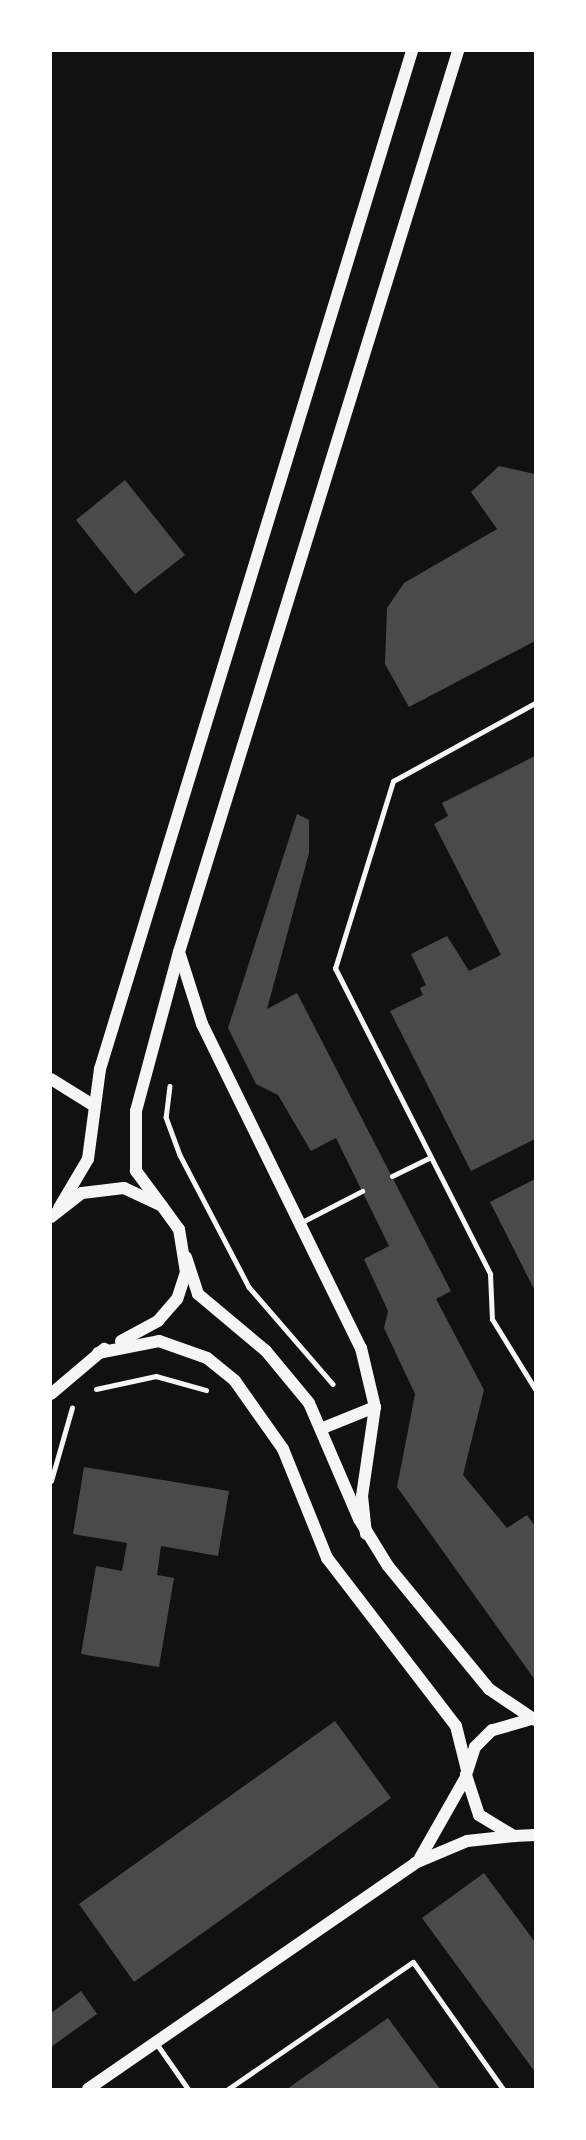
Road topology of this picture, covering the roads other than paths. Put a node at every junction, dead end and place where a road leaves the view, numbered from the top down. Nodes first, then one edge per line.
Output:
1 (412, 51) edge
2 (458, 51) edge
3 (535, 703) edge
4 (180, 952) junction
5 (51, 1079) edge
6 (93, 1105) junction
7 (429, 1158) junction
8 (392, 1176) dead end
9 (362, 1191) dead end
10 (162, 1206) junction
11 (55, 1212) edge
12 (298, 1224) junction
13 (186, 1257) junction
14 (98, 1353) junction
15 (535, 1389) edge
16 (51, 1394) edge
17 (375, 1407) junction
18 (323, 1428) junction
19 (366, 1534) junction
20 (535, 1720) edge
21 (466, 1772) junction
22 (535, 1835) edge
23 (516, 1836) junction
24 (535, 1841) edge
25 (415, 1863) junction
26 (156, 2043) junction
27 (88, 2089) edge
28 (188, 2089) edge
29 (228, 2089) edge
30 (503, 2089) edge

1 - 6 street
2 - 4 street
3 - 7 lane
4 - 10 street
4 - 12 street
5 - 6 street
6 - 11 street
7 - 8 lane
7 - 15 lane
9 - 12 lane
10 - 11 street
10 - 13 street
12 - 17 street
13 - 14 street
13 - 18 street
14 - 16 street
14 - 21 street
17 - 18 street
17 - 19 street
18 - 19 street
19 - 20 street
20 - 21 street
21 - 23 street
21 - 25 street
22 - 23 street
23 - 24 street
23 - 25 street
25 - 26 street
26 - 27 street
26 - 28 lane
29 - 30 lane

